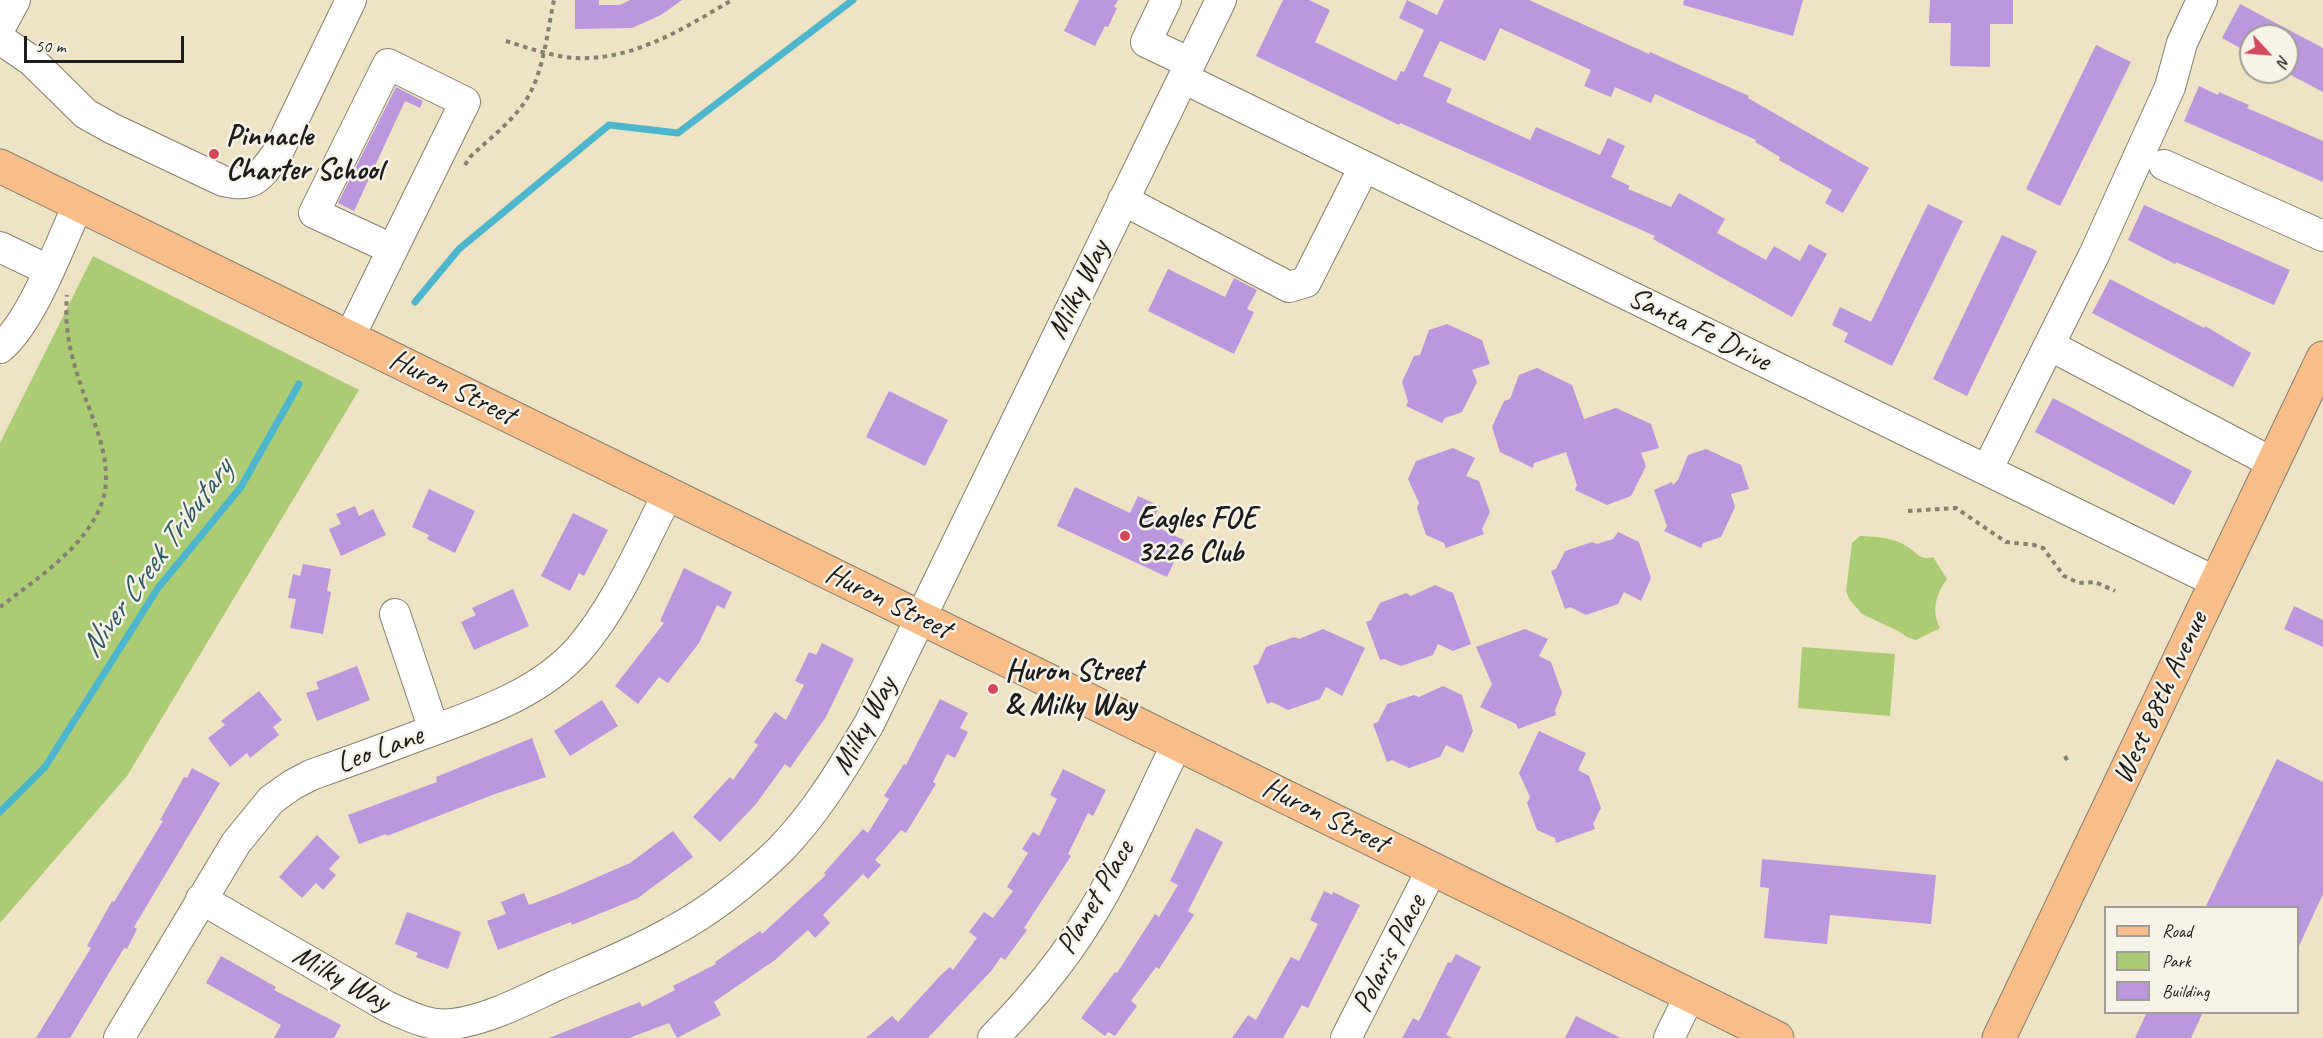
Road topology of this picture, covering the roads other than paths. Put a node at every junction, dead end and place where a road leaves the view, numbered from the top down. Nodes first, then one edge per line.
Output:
1 (15, 0) edge
2 (351, 0) edge
3 (1166, 0) edge
4 (1221, 0) edge
5 (2202, 0) edge
6 (0, 28) edge
7 (0, 39) edge
8 (1186, 71) junction
9 (2164, 165) dead end
10 (0, 166) edge
11 (1364, 166) junction
12 (1123, 200) junction
13 (78, 205) junction
14 (2323, 236) edge
15 (0, 247) edge
16 (392, 249) junction
17 (58, 280) junction
18 (349, 338) junction
19 (2049, 345) junction
20 (0, 348) edge
21 (2323, 358) edge
22 (2273, 463) junction
23 (1987, 470) junction
24 (668, 494) junction
25 (2216, 582) junction
26 (395, 614) dead end
27 (921, 618) junction
28 (434, 730) junction
29 (1177, 744) junction
30 (1432, 869) junction
31 (201, 900) junction
32 (1690, 995) junction
33 (118, 1038) edge
34 (993, 1038) edge
35 (1346, 1038) edge
36 (1669, 1038) edge
37 (1777, 1038) edge
38 (1999, 1038) edge

1 - 6 street
2 - 7 street
3 - 8 street, Santa Fe Drive
4 - 8 street, Milky Way
5 - 19 street
8 - 11 street, Santa Fe Drive
8 - 12 street, Milky Way
9 - 14 street
10 - 13 main road, Huron Street
11 - 12 street
11 - 23 street, Santa Fe Drive
12 - 27 street, Milky Way
13 - 17 street
13 - 18 main road, Huron Street
15 - 17 street
16 - 16 street
16 - 18 street
17 - 20 street
18 - 24 main road, Huron Street
19 - 22 street
19 - 23 street
21 - 22 main road, West 88th Avenue
22 - 25 main road, West 88th Avenue
23 - 25 street, Santa Fe Drive
24 - 27 main road, Huron Street
24 - 28 street, Leo Lane
25 - 38 main road, West 88th Avenue
26 - 28 street
27 - 29 main road, Huron Street
27 - 31 street, Milky Way
28 - 31 street, Leo Lane
29 - 30 main road, Huron Street
29 - 34 street, Planet Place
30 - 32 main road, Huron Street
30 - 35 street, Polaris Place
31 - 33 street, Leo Lane
32 - 36 street
32 - 37 main road, Huron Street

